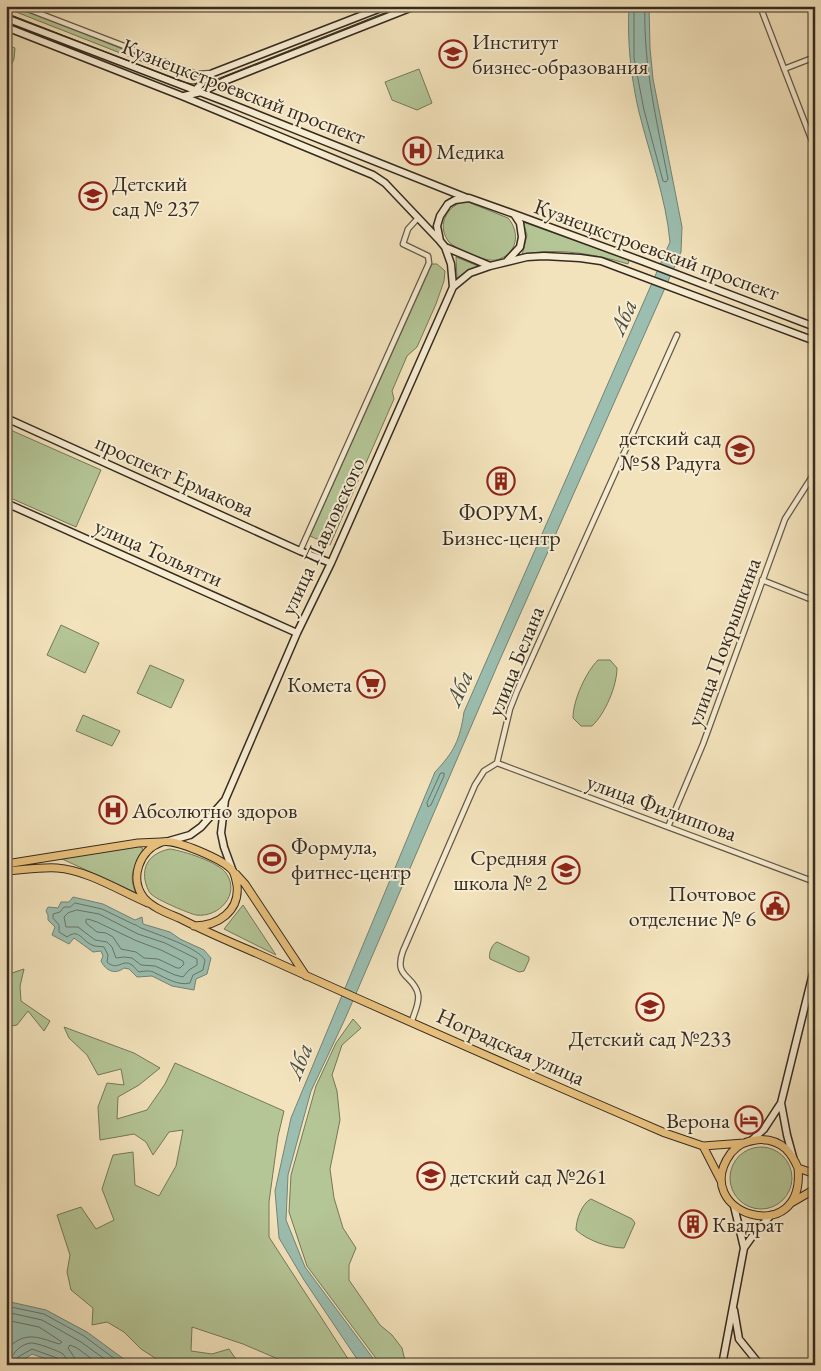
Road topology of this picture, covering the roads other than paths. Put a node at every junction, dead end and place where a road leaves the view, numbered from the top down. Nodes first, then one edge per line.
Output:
1 (20, 6) edge
2 (386, 6) edge
3 (760, 6) edge
4 (411, 7) edge
5 (6, 18) edge
6 (6, 27) edge
7 (95, 51) junction
8 (815, 57) edge
9 (92, 60) junction
10 (784, 69) junction
11 (213, 73) junction
12 (203, 82) junction
13 (221, 83) junction
14 (185, 86) junction
15 (197, 92) junction
16 (182, 96) junction
17 (226, 102) junction
18 (203, 105) junction
19 (815, 149) edge
20 (469, 198) junction
21 (514, 214) junction
22 (418, 218) junction
23 (442, 244) junction
24 (507, 261) junction
25 (490, 266) junction
26 (453, 287) junction
27 (815, 327) edge
28 (677, 335) dead end
29 (815, 341) edge
30 (6, 418) edge
31 (815, 472) edge
32 (6, 503) edge
33 (300, 551) junction
34 (330, 563) junction
35 (762, 580) junction
36 (815, 601) edge
37 (297, 633) junction
38 (497, 763) junction
39 (225, 800) junction
40 (668, 827) junction
41 (169, 841) junction
42 (161, 842) junction
43 (6, 864) edge
44 (232, 870) junction
45 (6, 871) edge
46 (815, 882) edge
47 (155, 907) junction
48 (194, 926) junction
49 (815, 965) edge
50 (306, 976) junction
51 (412, 1021) junction
52 (780, 1103) junction
53 (747, 1142) junction
54 (703, 1146) junction
55 (793, 1157) junction
56 (798, 1168) junction
57 (815, 1174) edge
58 (722, 1184) junction
59 (815, 1189) edge
60 (790, 1203) junction
61 (734, 1206) junction
62 (771, 1215) junction
63 (744, 1248) junction
64 (733, 1306) junction
65 (722, 1365) edge
66 (760, 1365) edge

1 - 11 street
2 - 11 main road
3 - 10 street
4 - 13 main road
5 - 7 main road, Кузнецкстроевский проспект
6 - 9 main road, Кузнецкстроевский проспект
7 - 9 street
7 - 14 main road, Кузнецкстроевский проспект
8 - 10 street
9 - 16 main road, Кузнецкстроевский проспект
10 - 19 street
11 - 12 main road
12 - 14 main road
12 - 15 main road
13 - 15 main road
13 - 17 main road
14 - 15 main road, Кузнецкстроевский проспект
15 - 16 main road
15 - 17 main road, Кузнецкстроевский проспект
15 - 18 main road
16 - 18 main road, Кузнецкстроевский проспект
17 - 20 main road, Кузнецкстроевский проспект
18 - 22 main road, Кузнецкстроевский проспект
20 - 21 main road
20 - 23 main road
21 - 24 main road
21 - 27 main road, Кузнецкстроевский проспект
22 - 23 main road, Кузнецкстроевский проспект
22 - 33 street
23 - 25 main road
23 - 26 main road, улица Павловского
24 - 25 main road
24 - 29 main road, Кузнецкстроевский проспект
25 - 26 main road, улица Павловского
26 - 34 main road, улица Павловского
28 - 38 street, улица Белана
30 - 33 main road, проспект Ермакова
31 - 35 street, улица Покрышкина
32 - 37 main road, улица Тольятти
33 - 34 main road, проспект Ермакова
34 - 37 main road, улица Павловского
35 - 36 street
35 - 40 street, улица Покрышкина
37 - 39 main road, улица Павловского
38 - 40 street, улица Филиппова
38 - 51 street
39 - 41 main road, улица Павловского
39 - 44 main road, улица Павловского
40 - 46 street, улица Филиппова
41 - 42 main road
41 - 44 main road
42 - 43 main road
42 - 47 main road
44 - 48 main road
44 - 50 main road
45 - 47 main road
47 - 48 main road
48 - 50 main road, Ноградская улица
49 - 52 main road
50 - 51 main road, Ноградская улица
51 - 54 main road, Ноградская улица
52 - 53 main road
52 - 55 main road
53 - 54 main road
53 - 55 main road
53 - 58 main road
54 - 58 main road
55 - 56 main road
56 - 57 main road
56 - 60 main road
58 - 61 main road
59 - 60 main road
60 - 62 main road
61 - 62 main road
61 - 63 main road
62 - 63 main road
63 - 64 main road
64 - 65 main road
64 - 66 main road

